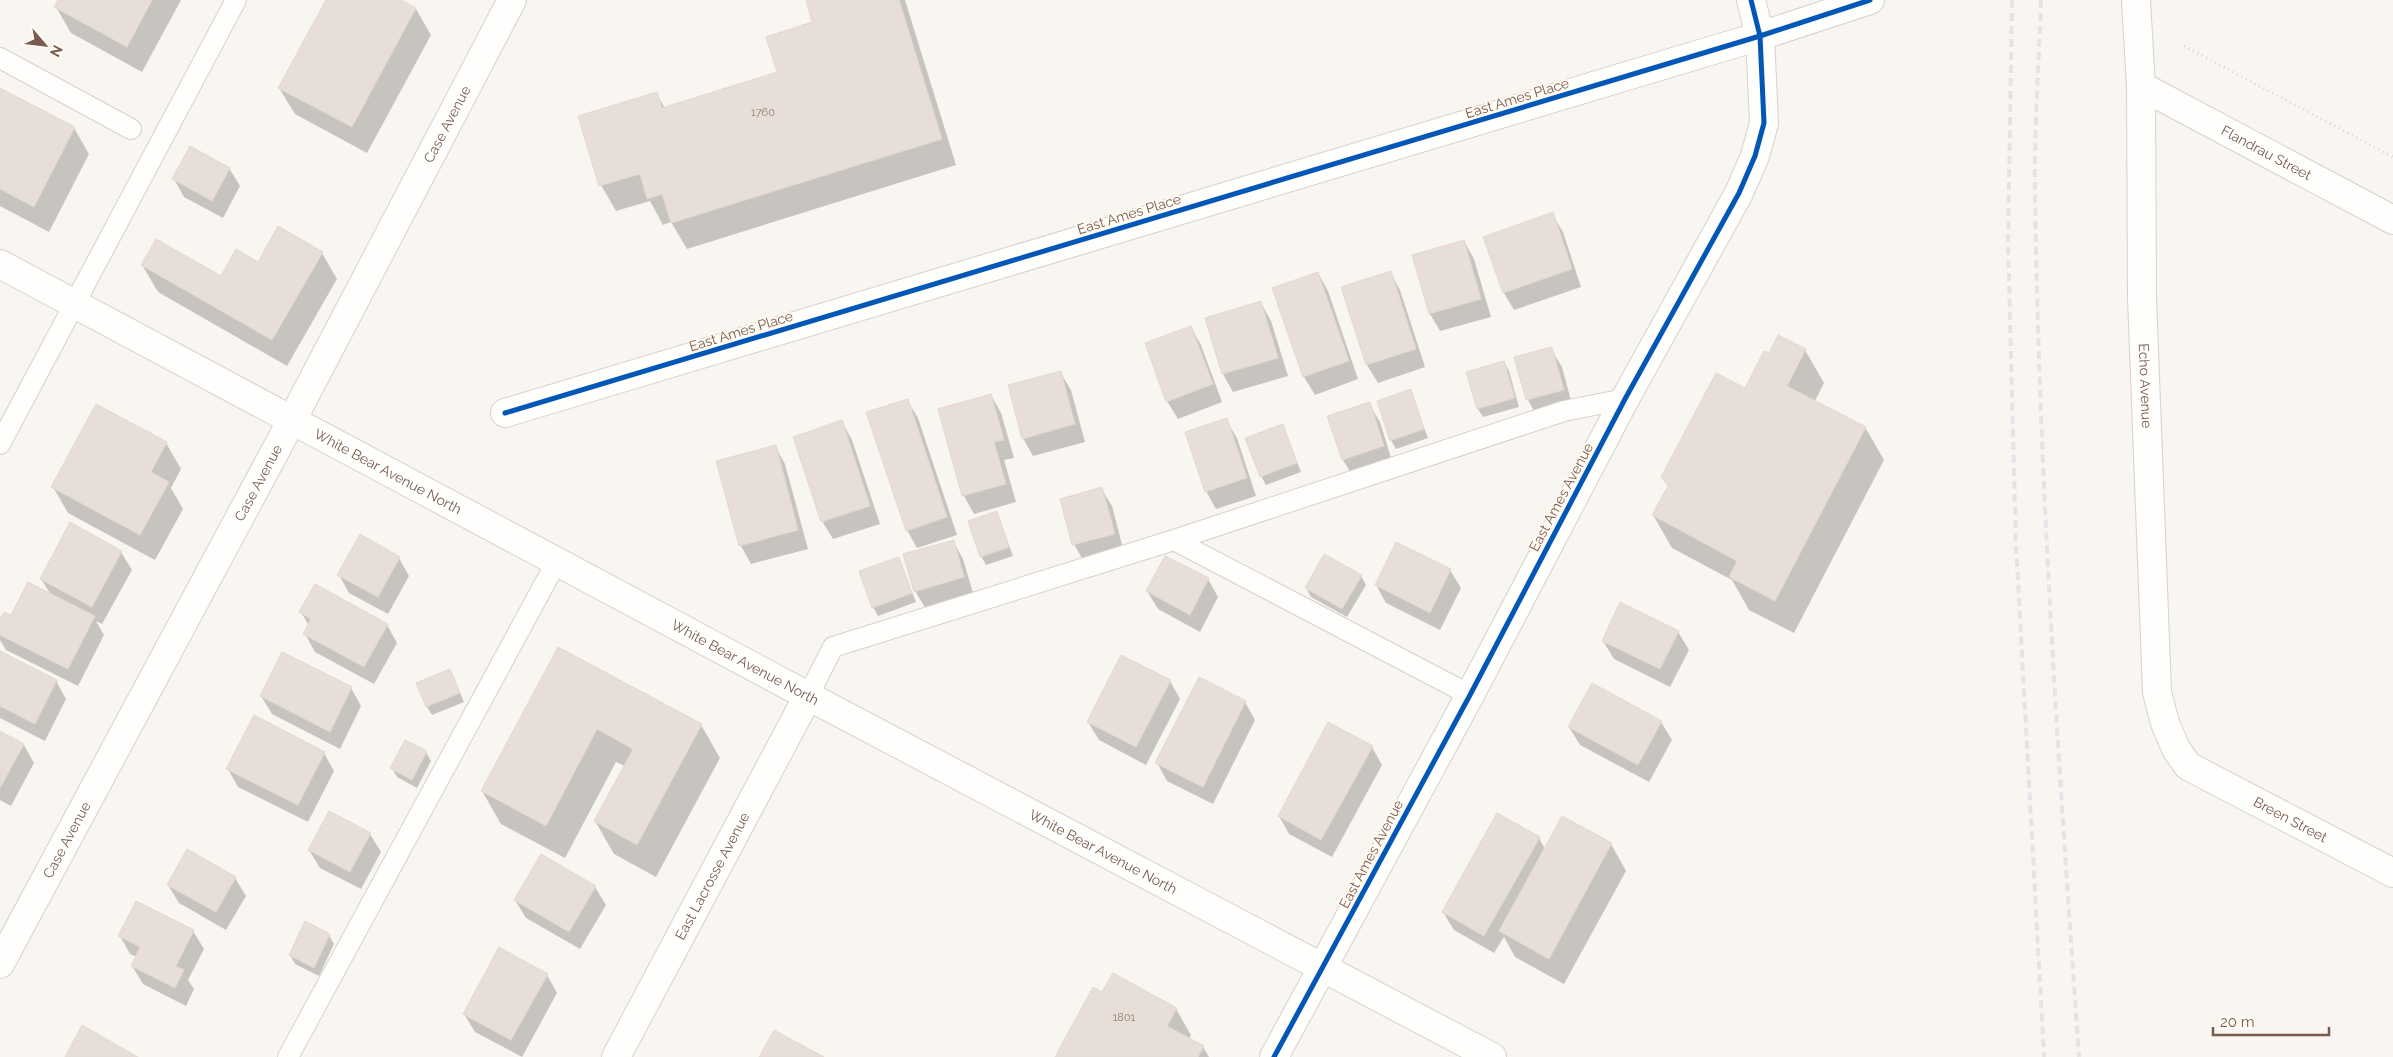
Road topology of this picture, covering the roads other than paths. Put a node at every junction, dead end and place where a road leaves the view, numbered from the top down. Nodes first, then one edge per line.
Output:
1 (236, 0) edge
2 (512, 0) edge
3 (1751, 0) edge
4 (1870, 0) edge
5 (2136, 0) edge
6 (1760, 36) junction
7 (0, 58) edge
8 (2141, 86) junction
9 (131, 129) dead end
10 (2393, 220) edge
11 (0, 264) edge
12 (74, 303) junction
13 (1625, 399) junction
14 (505, 413) dead end
15 (292, 420) junction
16 (0, 444) edge
17 (1174, 540) junction
18 (557, 561) junction
19 (808, 696) junction
20 (1470, 696) junction
21 (2188, 766) joint
22 (2393, 873) edge
23 (0, 964) edge
24 (1323, 966) junction
25 (288, 1057) edge
26 (616, 1057) edge
27 (1274, 1057) edge
28 (1492, 1057) edge

1 - 12 lane
2 - 15 street, Case Avenue
3 - 6 street
4 - 6 street
5 - 8 street, Echo Avenue
6 - 13 street, East Ames Avenue
6 - 14 street, East Ames Place
7 - 9 lane
8 - 10 street, Flandrau Street
8 - 21 street, Echo Avenue
11 - 12 street, White Bear Avenue North
12 - 15 street, White Bear Avenue North
12 - 16 lane
13 - 17 lane
13 - 20 street, East Ames Avenue
15 - 18 street, White Bear Avenue North
15 - 23 street, Case Avenue
17 - 19 lane
17 - 20 lane
18 - 19 street, White Bear Avenue North
18 - 25 lane
19 - 24 street, White Bear Avenue North
19 - 26 street, East Lacrosse Avenue
20 - 24 street, East Ames Avenue
21 - 22 street, Breen Street
24 - 27 street, East Ames Avenue
24 - 28 street, White Bear Avenue North

